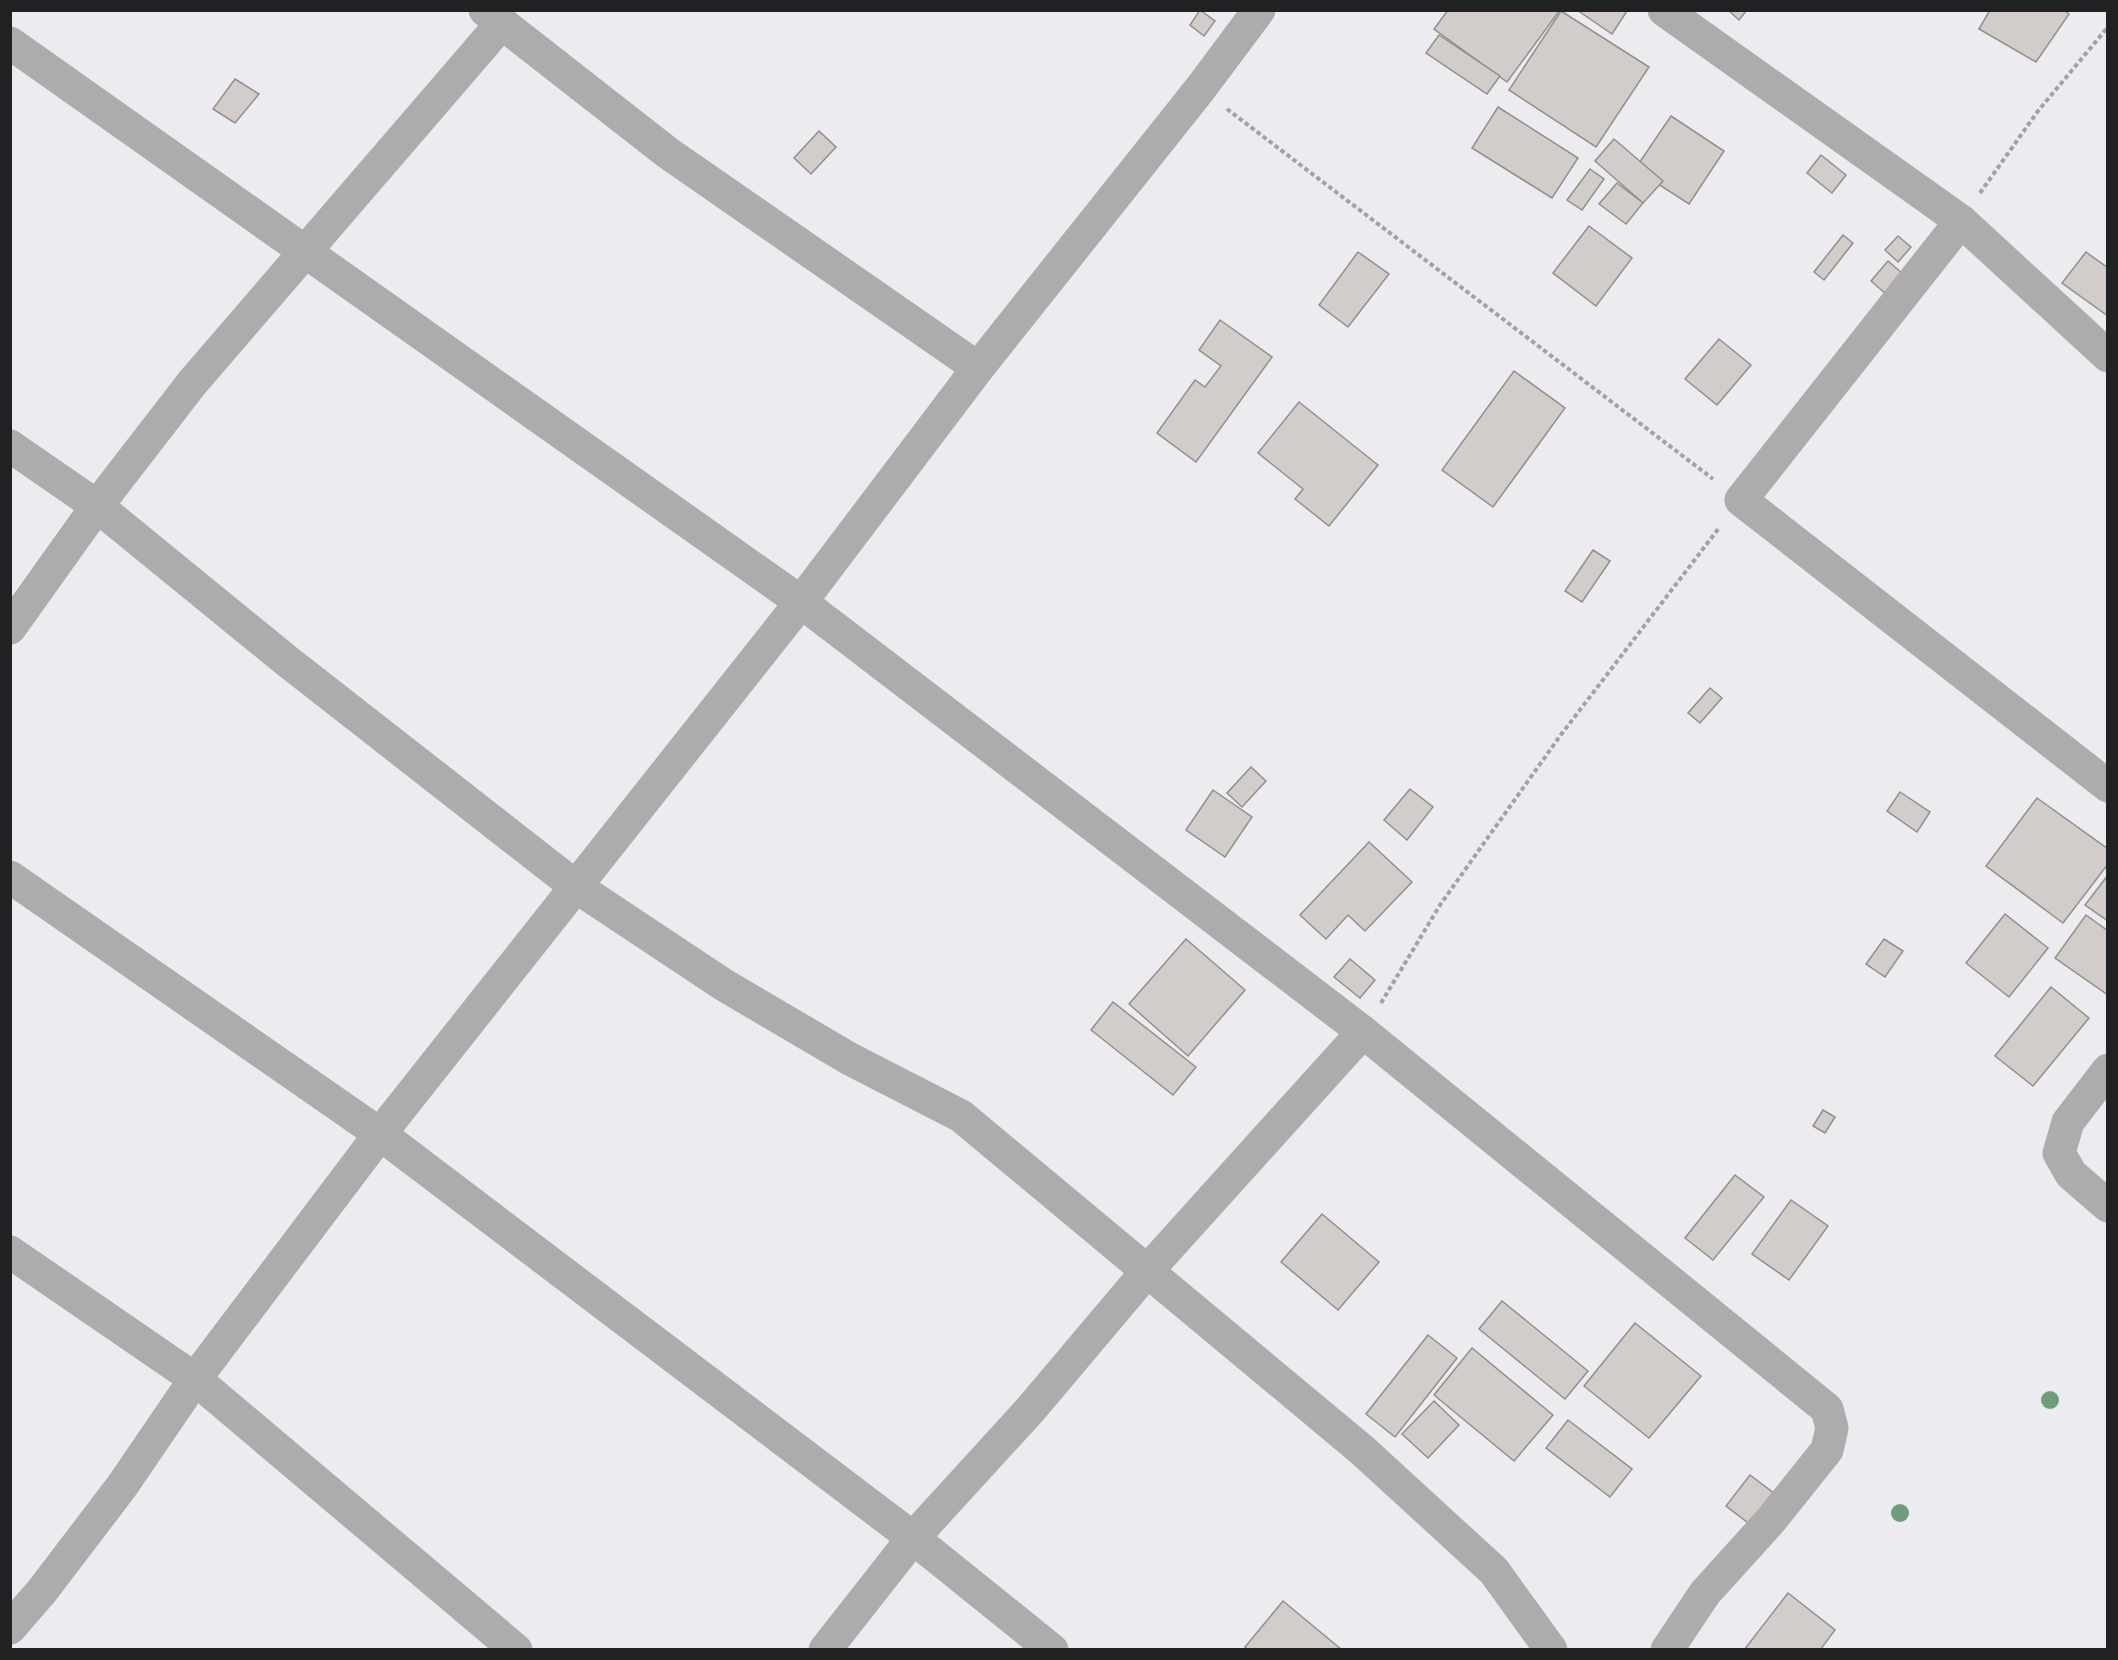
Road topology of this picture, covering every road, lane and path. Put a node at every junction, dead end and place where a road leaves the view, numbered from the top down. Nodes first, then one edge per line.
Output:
1 (1259, 10) edge
2 (1664, 10) edge
3 (494, 17) edge
4 (2108, 27) edge
5 (10, 43) edge
6 (1200, 89) junction
7 (1961, 221) junction
8 (306, 252) junction
9 (2108, 356) edge
10 (978, 368) junction
11 (10, 446) edge
12 (1741, 500) junction
13 (97, 506) junction
14 (801, 602) junction
15 (10, 628) edge
16 (2108, 786) edge
17 (10, 877) edge
18 (575, 886) junction
19 (1363, 1032) junction
20 (2108, 1070) edge
21 (380, 1134) junction
22 (2108, 1206) edge
23 (10, 1252) edge
24 (1148, 1270) junction
25 (195, 1379) junction
26 (913, 1538) junction
27 (10, 1628) edge
28 (516, 1650) edge
29 (825, 1650) edge
30 (1052, 1650) edge
31 (1551, 1650) edge
32 (1667, 1650) edge

1 - 6 street
2 - 7 street
3 - 8 street
3 - 10 street
4 - 7 path
5 - 8 street
6 - 10 street
6 - 12 path
7 - 9 street
7 - 12 street
8 - 13 street
8 - 14 street
10 - 14 street
11 - 13 street
12 - 16 street
12 - 19 path
13 - 15 street
13 - 18 street
14 - 18 street
14 - 19 street
17 - 21 street
18 - 21 street
18 - 24 street
19 - 24 street
19 - 32 street
20 - 22 street
21 - 25 street
21 - 26 street
23 - 25 street
24 - 26 street
24 - 31 street
25 - 27 street
25 - 28 street
26 - 29 street
26 - 30 street

